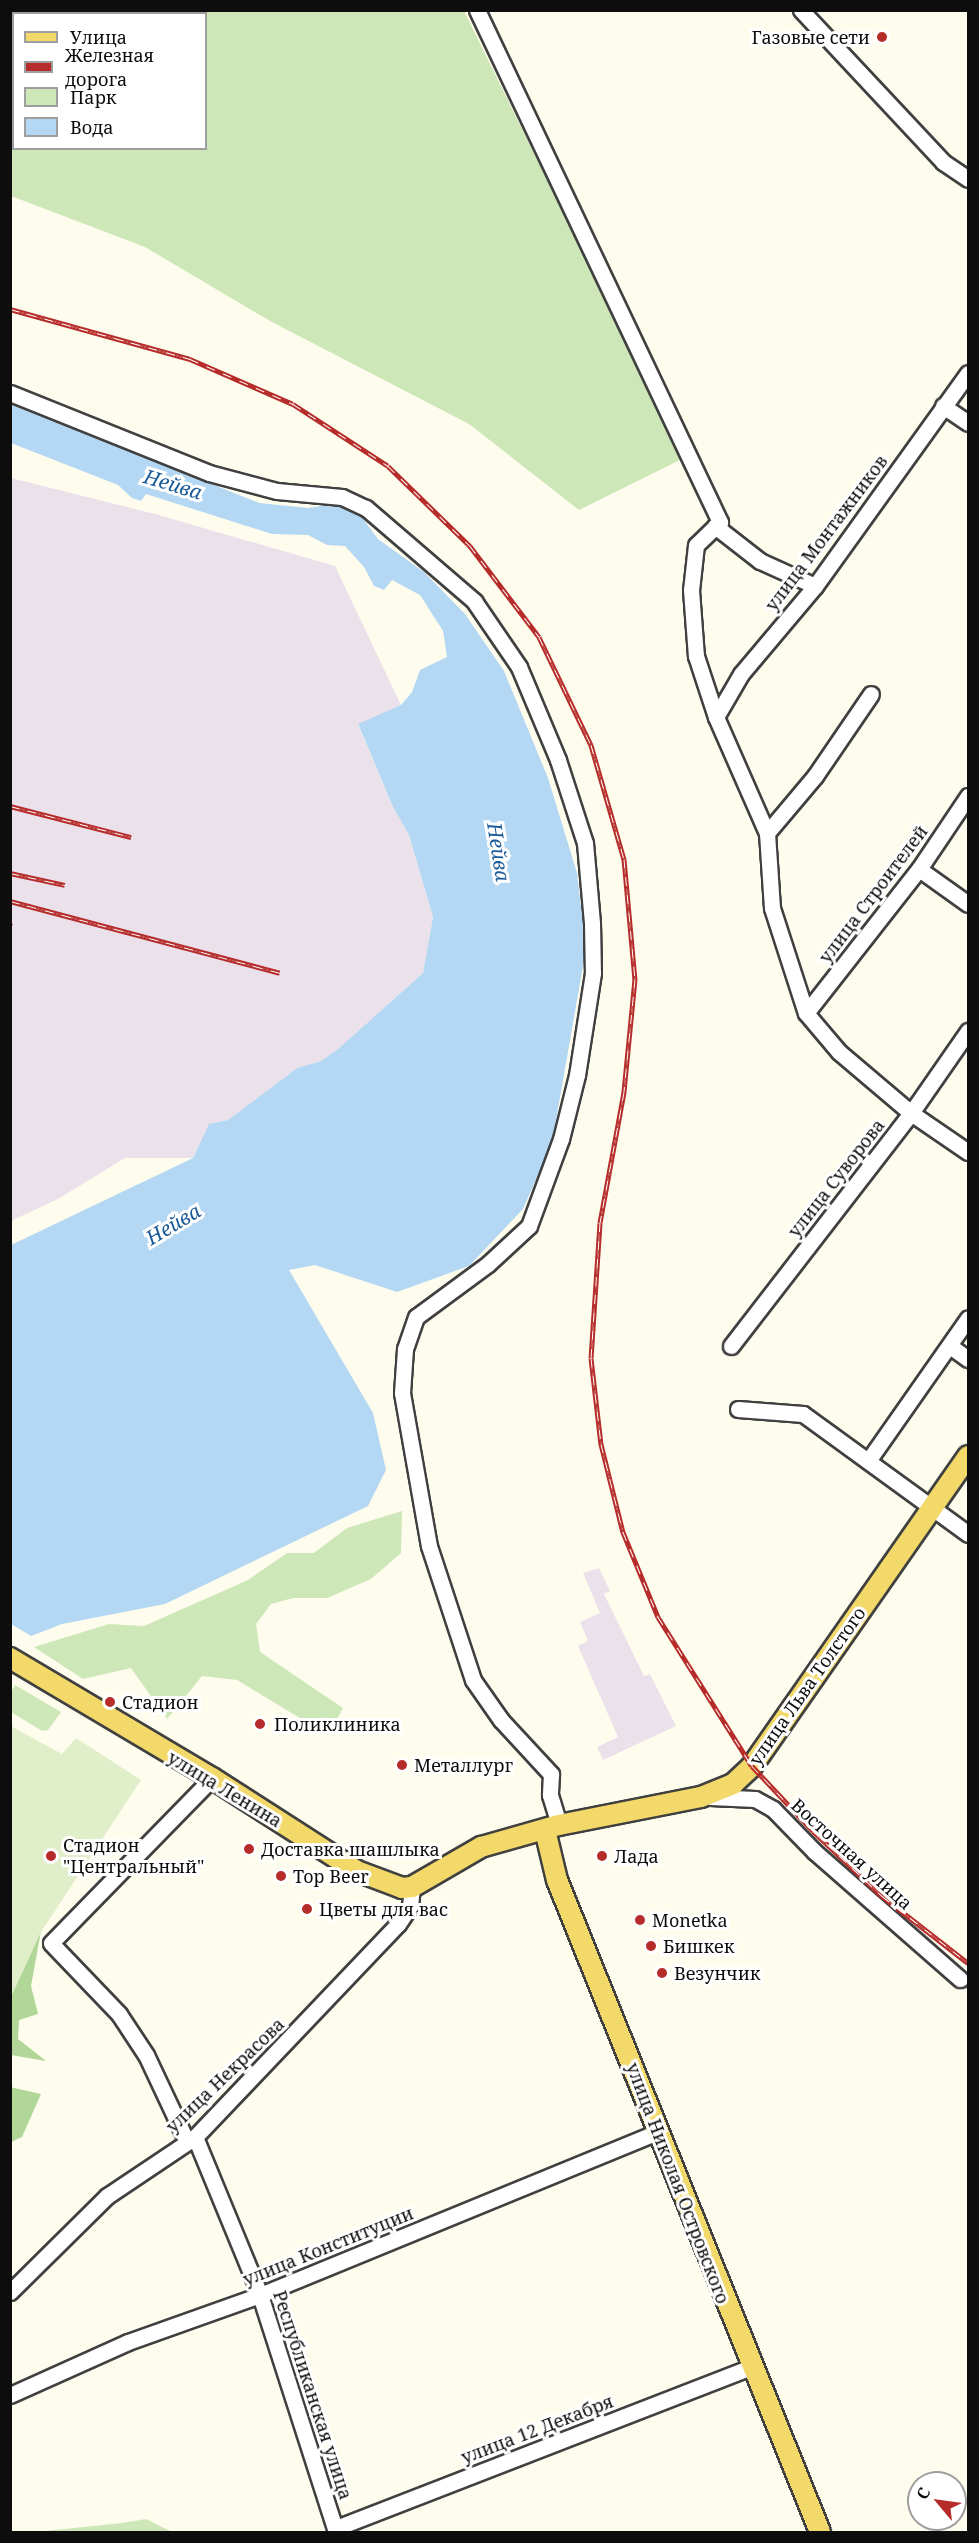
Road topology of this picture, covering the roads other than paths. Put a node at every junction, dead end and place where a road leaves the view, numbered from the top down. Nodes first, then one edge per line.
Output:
1 (477, 10) edge
2 (801, 10) edge
3 (969, 179) edge
4 (969, 373) edge
5 (10, 393) edge
6 (943, 406) junction
7 (969, 423) edge
8 (715, 526) junction
9 (815, 586) junction
10 (871, 694) dead end
11 (716, 717) junction
12 (969, 796) edge
13 (767, 833) junction
14 (919, 869) junction
15 (969, 904) edge
16 (806, 1013) junction
17 (969, 1031) edge
18 (911, 1113) junction
19 (969, 1152) edge
20 (969, 1318) edge
21 (731, 1346) dead end
22 (950, 1346) junction
23 (969, 1359) edge
24 (738, 1409) dead end
25 (969, 1456) edge
26 (868, 1461) junction
27 (931, 1507) junction
28 (969, 1534) edge
29 (10, 1658) edge
30 (212, 1778) junction
31 (701, 1797) junction
32 (552, 1828) junction
33 (412, 1887) junction
34 (960, 1979) dead end
35 (659, 2132) junction
36 (191, 2139) junction
37 (10, 2292) edge
38 (260, 2295) junction
39 (752, 2367) junction
40 (10, 2395) edge
41 (336, 2530) edge
42 (819, 2532) edge

1 - 8 street
2 - 3 street
4 - 6 street, улица Монтажников
5 - 32 street
6 - 7 street
6 - 9 street, улица Монтажников
8 - 9 street
8 - 11 street
9 - 11 street, улица Монтажников
10 - 13 street
11 - 13 street
12 - 14 street, улица Строителей
13 - 16 street
14 - 15 street
14 - 16 street, улица Строителей
16 - 18 street
17 - 18 street, улица Суворова
18 - 19 street
18 - 21 street, улица Суворова
20 - 22 street
22 - 23 street
22 - 26 street
24 - 26 street
25 - 27 main road, улица Льва Толстого
26 - 27 street
27 - 28 street
27 - 31 main road, улица Льва Толстого
29 - 30 main road, улица Ленина
30 - 33 main road, улица Ленина
30 - 36 street, Республиканская улица
31 - 32 main road, улица Льва Толстого
31 - 34 street, Восточная улица
32 - 33 main road
32 - 35 main road, улица Николая Островского
33 - 36 street, улица Некрасова
35 - 38 street, улица Конституции
35 - 39 main road, улица Николая Островского
36 - 37 street, улица Некрасова
36 - 38 street, Республиканская улица
38 - 40 street, улица Конституции
38 - 41 street, Республиканская улица
39 - 41 street, улица 12 Декабря
39 - 42 main road, улица Николая Островского

